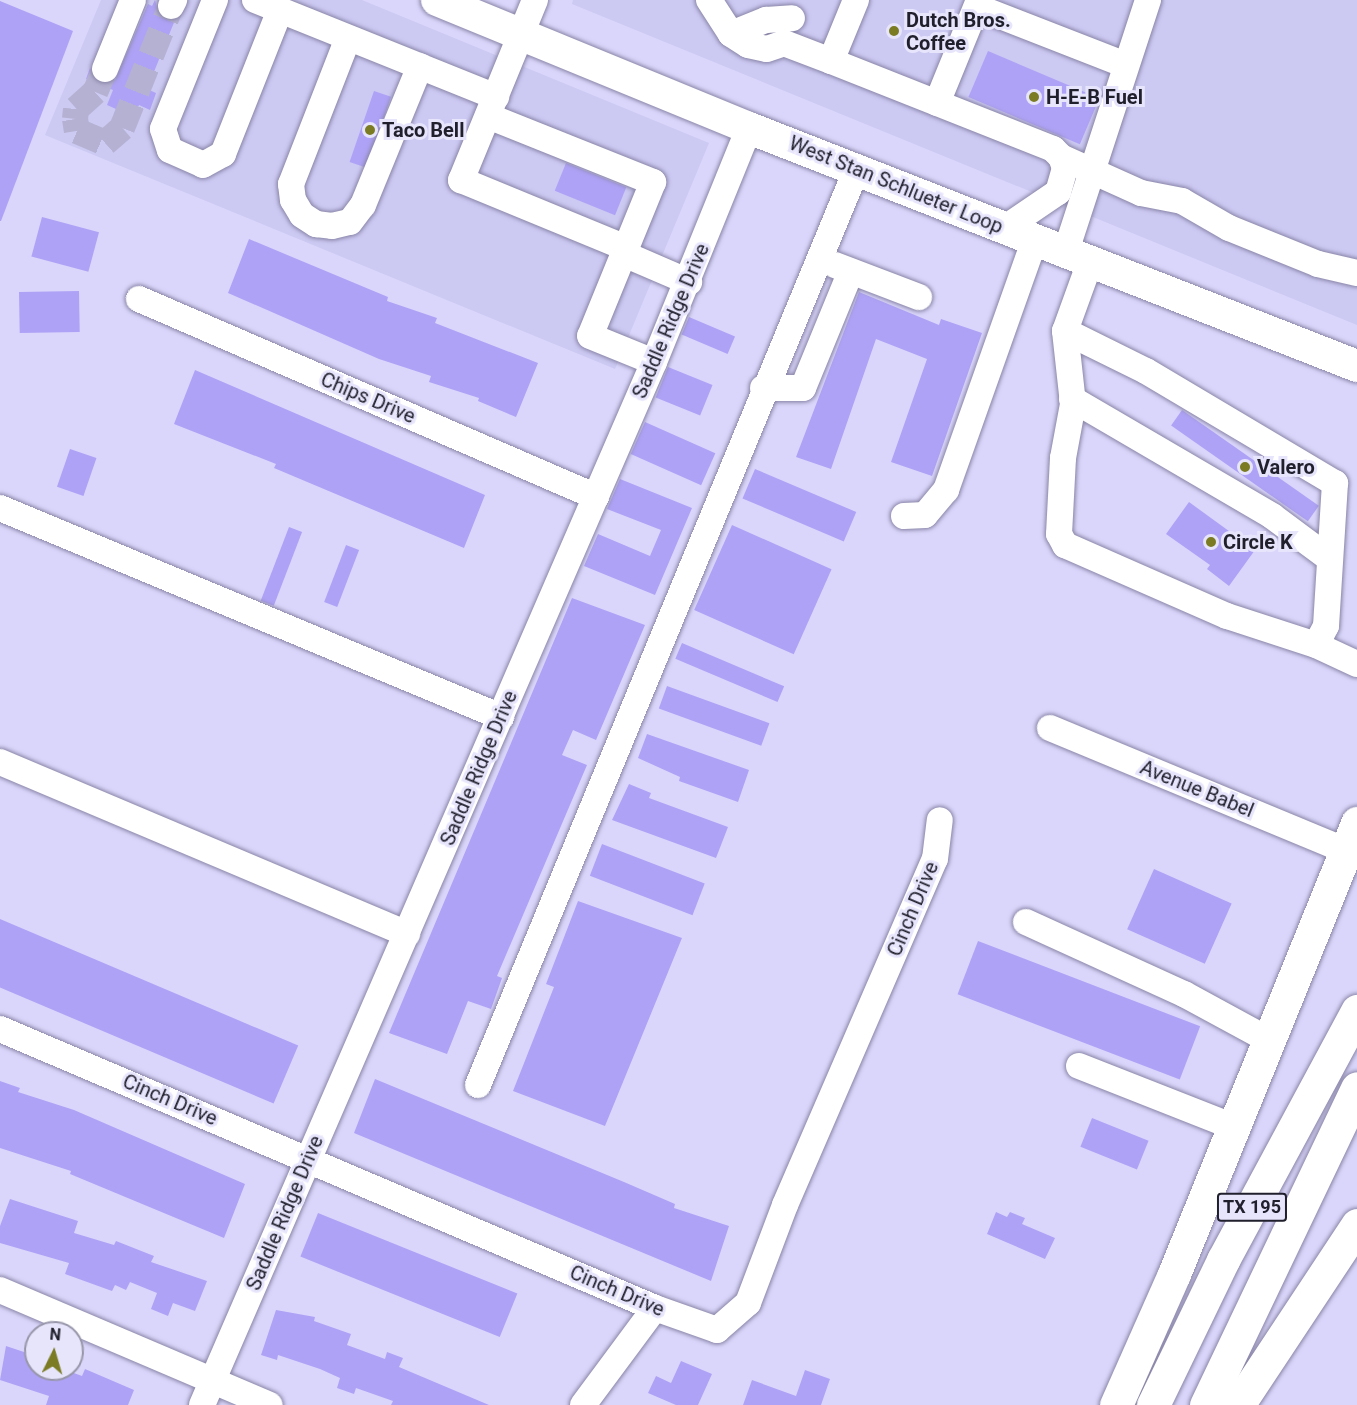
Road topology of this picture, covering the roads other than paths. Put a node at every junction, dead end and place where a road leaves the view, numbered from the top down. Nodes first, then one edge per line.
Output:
1 (133, 0) edge
2 (215, 0) edge
3 (255, 0) edge
4 (437, 0) edge
5 (535, 0) edge
6 (709, 0) edge
7 (856, 0) edge
8 (1148, 0) edge
9 (978, 3) edge
10 (795, 9) edge
11 (280, 10) junction
12 (521, 34) junction
13 (731, 34) junction
14 (348, 38) junction
15 (784, 43) junction
16 (831, 61) junction
17 (1126, 64) junction
18 (420, 66) junction
19 (105, 69) tunnel mouth
20 (937, 104) junction
21 (492, 106) junction
22 (749, 128) junction
23 (1061, 157) junction
24 (857, 168) junction
25 (1091, 173) junction
26 (1005, 228) junction
27 (1035, 238) junction
28 (625, 251) junction
29 (1078, 256) junction
30 (818, 258) junction
31 (851, 271) junction
32 (1357, 273) edge
33 (688, 282) junction
34 (919, 297) dead end
35 (139, 299) dead end
36 (1065, 331) junction
37 (654, 362) junction
38 (1357, 366) edge
39 (764, 388) junction
40 (1072, 399) junction
41 (596, 497) junction
42 (0, 508) edge
43 (904, 516) dead end
44 (1330, 559) junction
45 (1316, 645) junction
46 (1357, 664) edge
47 (501, 717) junction
48 (1050, 729) dead end
49 (0, 762) edge
50 (940, 820) dead end
51 (1351, 837) edge
52 (1026, 922) dead end
53 (407, 934) junction
54 (1357, 1011) edge
55 (0, 1029) edge
56 (1267, 1040) junction
57 (1079, 1066) dead end
58 (478, 1085) dead end
59 (1357, 1088) edge
60 (1234, 1127) junction
61 (309, 1158) junction
62 (1357, 1225) edge
63 (0, 1290) edge
64 (654, 1308) junction
65 (213, 1380) junction
66 (202, 1405) edge
67 (269, 1405) edge
68 (583, 1405) edge
69 (1116, 1405) edge
70 (1153, 1405) edge
71 (1206, 1405) edge
72 (1238, 1405) edge

1 - 19 street
2 - 11 street
3 - 11 street
4 - 12 main road, West Stan Schlueter Loop
5 - 12 street
6 - 13 street
7 - 16 street
8 - 17 street
9 - 17 street
9 - 20 street
10 - 13 street
10 - 15 street
11 - 14 street
12 - 21 street
12 - 22 main road, West Stan Schlueter Loop
13 - 15 street
14 - 18 street
14 - 18 street
15 - 16 street
16 - 20 street
17 - 25 street
18 - 21 street
20 - 23 street
21 - 28 street
21 - 28 street
22 - 24 main road, West Stan Schlueter Loop
22 - 33 street, Saddle Ridge Drive
23 - 25 street
23 - 26 street
24 - 26 main road, West Stan Schlueter Loop
24 - 30 street
25 - 29 street
25 - 32 street
26 - 27 main road, West Stan Schlueter Loop
27 - 29 main road, West Stan Schlueter Loop
27 - 43 street
28 - 33 street
28 - 37 street
29 - 36 street
29 - 38 main road, West Stan Schlueter Loop
30 - 31 street
30 - 39 street
31 - 34 street
31 - 39 street
33 - 37 street, Saddle Ridge Drive
35 - 41 street, Chips Drive
36 - 40 street
36 - 44 street
37 - 41 street, Saddle Ridge Drive
39 - 58 street
40 - 44 street
40 - 45 street
41 - 47 street, Saddle Ridge Drive
42 - 47 street
44 - 45 street
45 - 46 street
47 - 53 street, Saddle Ridge Drive
48 - 51 street, Avenue Babel
49 - 53 street
50 - 64 street, Cinch Drive
51 - 56 highway
52 - 56 street
53 - 61 street, Saddle Ridge Drive
54 - 70 highway, TX 195
55 - 61 street, Cinch Drive
56 - 60 highway
57 - 60 street
59 - 71 highway, TX 195
60 - 69 highway
61 - 64 street, Cinch Drive
61 - 65 street, Saddle Ridge Drive
62 - 72 highway
63 - 65 street
64 - 68 street
65 - 66 street, Saddle Ridge Drive
65 - 67 street

